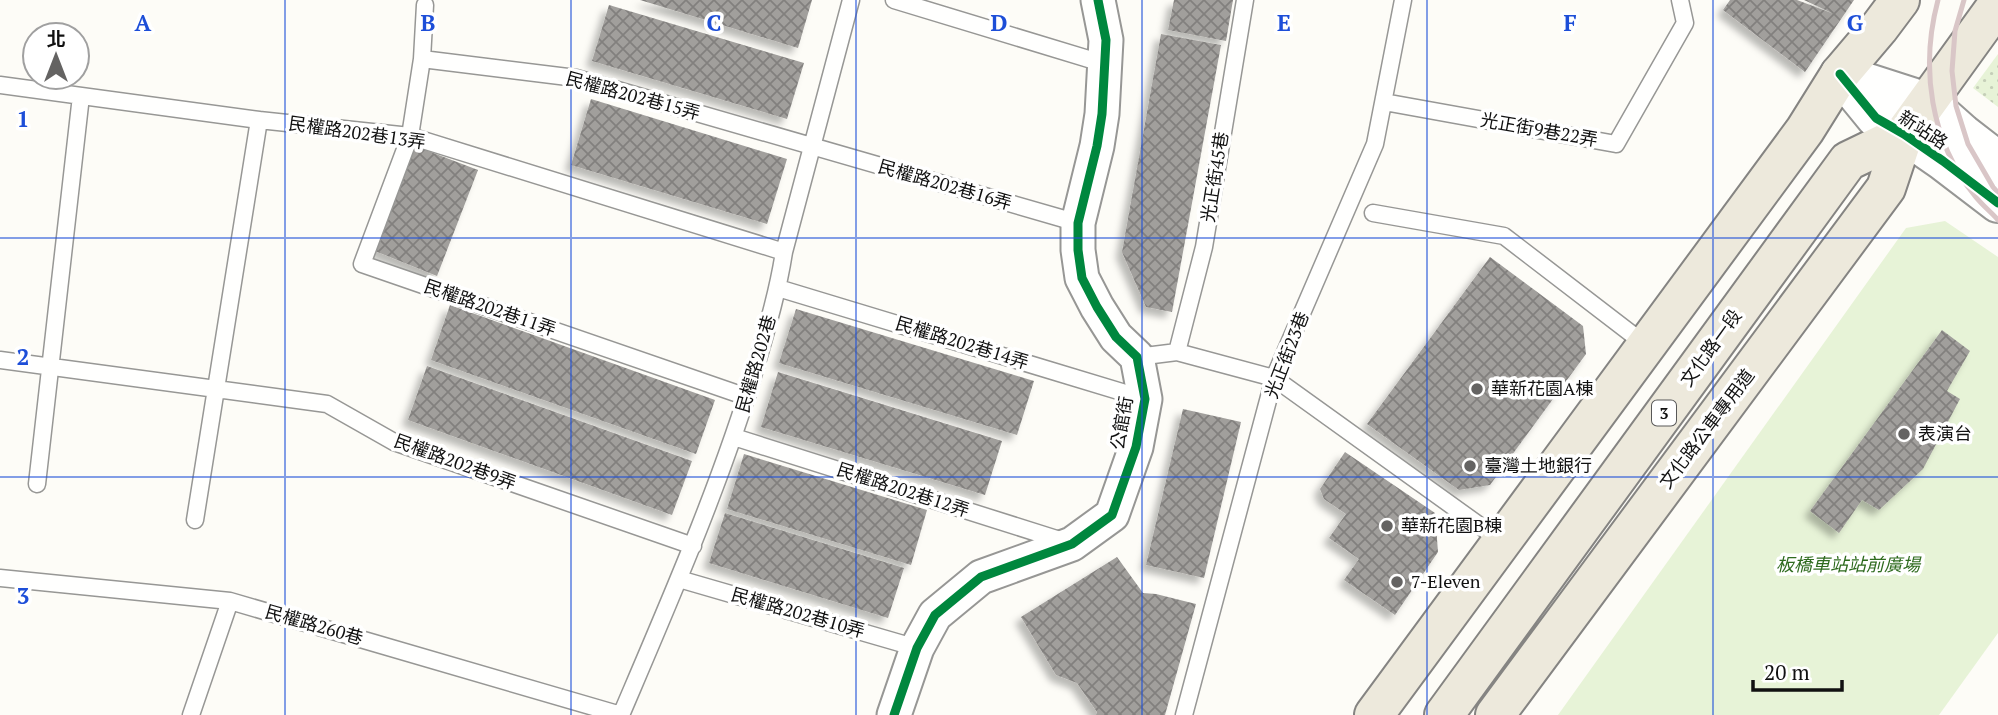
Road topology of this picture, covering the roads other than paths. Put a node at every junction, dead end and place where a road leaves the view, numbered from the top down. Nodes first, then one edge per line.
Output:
1 (851, 0) edge
2 (894, 0) edge
3 (1098, 0) edge
4 (1244, 0) edge
5 (1403, 0) edge
6 (1680, 0) edge
7 (1900, 0) edge
8 (1998, 4) edge
9 (425, 5) dead end
10 (422, 59) junction
11 (1105, 64) junction
12 (1840, 74) junction
13 (0, 85) edge
14 (81, 96) junction
15 (1384, 102) junction
16 (1927, 102) junction
17 (259, 120) junction
18 (1904, 134) junction
19 (410, 136) junction
20 (812, 146) junction
21 (1998, 161) edge
22 (1998, 204) edge
23 (1373, 214) dead end
24 (1078, 223) junction
25 (784, 252) junction
26 (778, 288) junction
27 (1646, 345) junction
28 (1177, 352) junction
29 (1138, 357) junction
30 (0, 360) edge
31 (51, 366) junction
32 (1274, 378) junction
33 (216, 389) junction
34 (747, 397) junction
35 (1145, 399) junction
36 (734, 437) junction
37 (37, 484) dead end
38 (195, 520) dead end
39 (1502, 541) junction
40 (1072, 544) junction
41 (692, 546) junction
42 (0, 578) edge
43 (679, 579) junction
44 (230, 601) junction
45 (917, 648) junction
46 (191, 715) edge
47 (621, 715) edge
48 (894, 715) edge
49 (1184, 715) edge
50 (1374, 715) edge
51 (1444, 715) edge
52 (1495, 715) edge

1 - 20 lane, 民權路202巷
2 - 11 lane
3 - 11 street
4 - 28 lane, 光正街45巷
5 - 15 lane, 光正街23巷
6 - 15 lane, 光正街9巷22弄
7 - 12 main road
8 - 16 main road, 文化路一段 / 3
9 - 10 lane
10 - 19 lane
10 - 20 lane, 民權路202巷15弄
11 - 24 street
12 - 16 street, 新站路
12 - 18 street, 新站路
12 - 27 main road
13 - 14 lane, 民權路202巷13弄
14 - 17 lane, 民權路202巷13弄
14 - 31 lane
15 - 32 lane, 光正街23巷
16 - 18 main road, 文化路一段 / 3
16 - 21 street, 新站路
17 - 19 lane, 民權路202巷13弄
17 - 33 lane
18 - 22 street, 新站路
18 - 51 main road, 文化路一段 / 3
18 - 52 main road, 文化路公車專用道 / 3
19 - 25 lane, 民權路202巷13弄
19 - 34 lane, 民權路202巷11弄
20 - 24 lane, 民權路202巷16弄
20 - 25 lane, 民權路202巷
23 - 27 lane
24 - 29 street
25 - 26 lane, 民權路202巷
26 - 34 lane, 民權路202巷
26 - 35 lane, 民權路202巷14弄
27 - 39 main road
28 - 29 lane
28 - 32 lane
29 - 35 street, 公館街
30 - 31 lane, 民權路202巷9弄
31 - 33 lane, 民權路202巷9弄
31 - 37 lane
32 - 39 lane
32 - 49 lane, 光正街23巷
33 - 38 lane
33 - 41 lane, 民權路202巷9弄
34 - 36 lane, 民權路202巷
35 - 40 street, 公館街
36 - 40 lane, 民權路202巷12弄
36 - 41 lane, 民權路202巷
39 - 50 main road
40 - 45 street, 公館街
41 - 43 lane, 民權路202巷
42 - 44 lane, 民權路260巷
43 - 45 lane, 民權路202巷10弄
43 - 47 lane, 民權路202巷
44 - 46 lane
44 - 47 lane, 民權路260巷
45 - 48 street, 公館街

